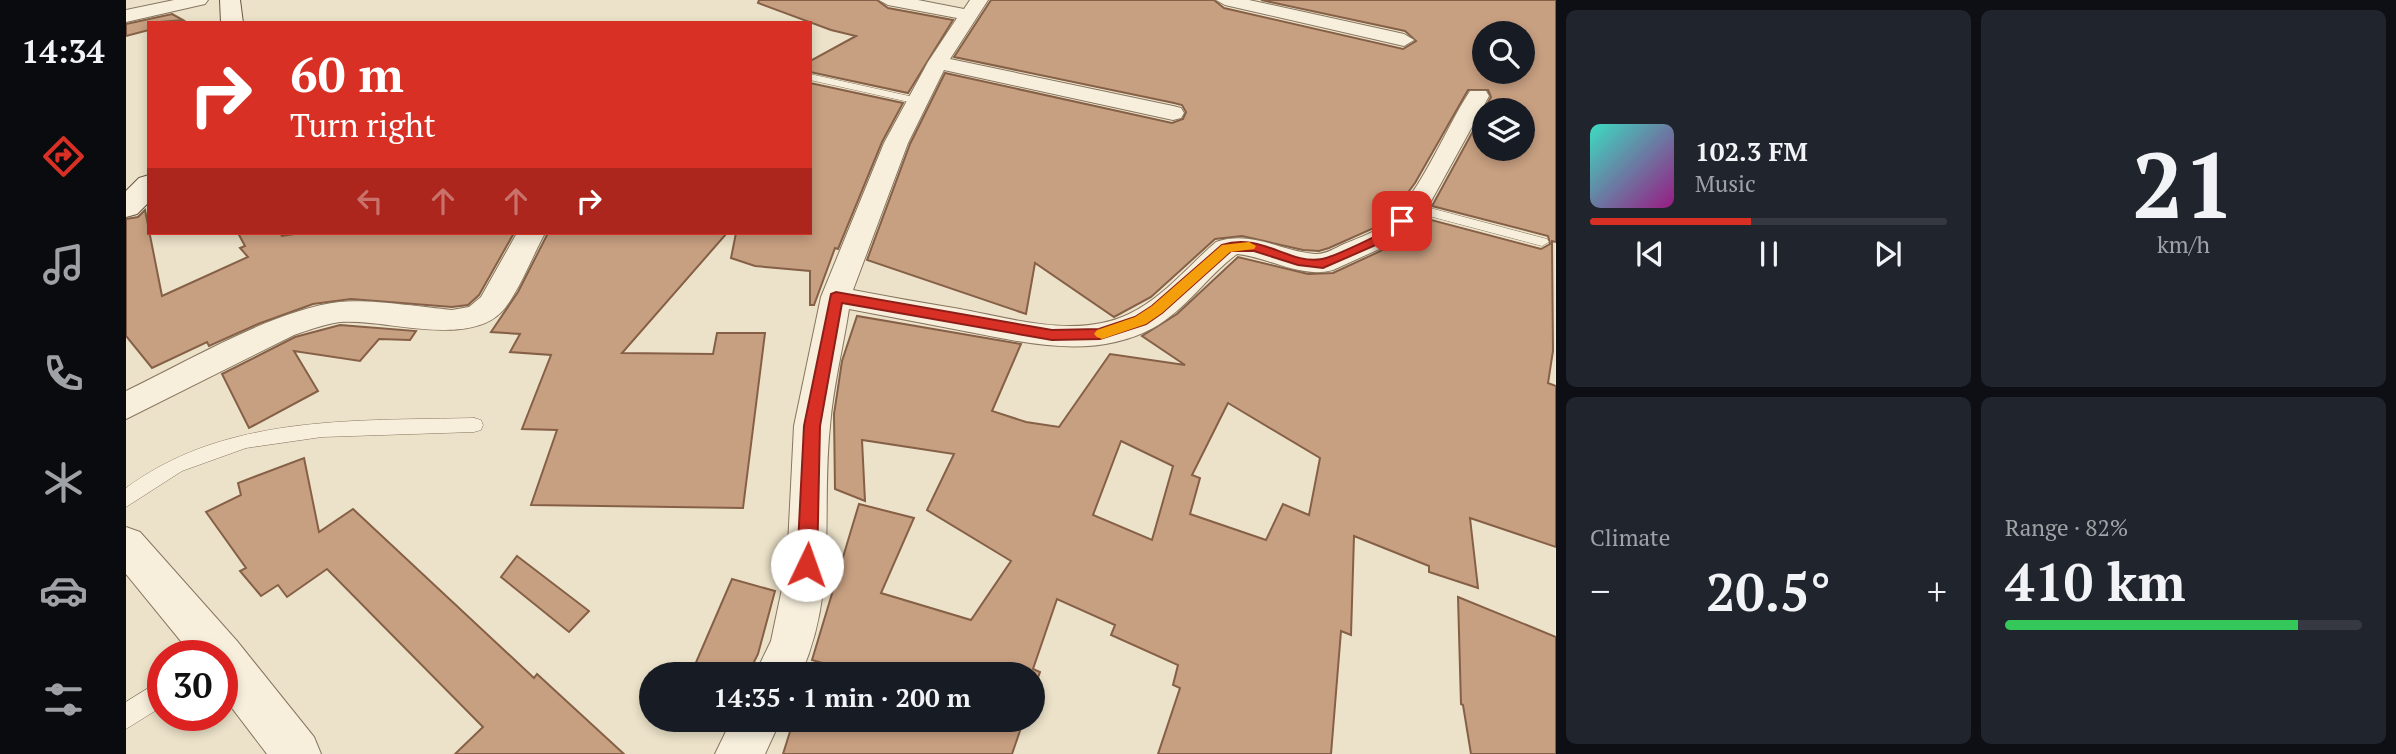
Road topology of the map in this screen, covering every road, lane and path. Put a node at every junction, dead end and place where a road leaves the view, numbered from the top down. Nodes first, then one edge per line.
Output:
1 (199, 0) edge
2 (230, 0) edge
3 (888, 0) edge
4 (1225, 0) edge
5 (974, 7) edge
6 (126, 16) edge
7 (232, 21) edge
8 (1404, 40) dead end
9 (938, 62) junction
10 (812, 77) edge
11 (1478, 96) dead end
12 (919, 101) junction
13 (1172, 113) dead end
14 (147, 186) edge
15 (126, 208) edge
16 (1415, 208) junction
17 (530, 235) edge
18 (1542, 242) dead end
19 (836, 297) junction
20 (126, 406) edge
21 (474, 425) dead end
22 (126, 499) edge
23 (126, 544) edge
24 (205, 640) edge
25 (784, 662) edge
26 (238, 681) edge
27 (147, 702) edge
28 (126, 717) edge
29 (751, 732) edge
30 (297, 754) edge
31 (739, 754) edge

1 - 6 street
2 - 7 main road
3 - 5 street
4 - 8 street
5 - 9 street
9 - 12 street
9 - 13 street
10 - 12 lane
11 - 16 street
12 - 19 street
14 - 15 main road
16 - 18 lane
16 - 19 street
17 - 20 street
19 - 25 street
21 - 22 lane
23 - 24 street
26 - 30 street
27 - 28 lane
29 - 31 street

